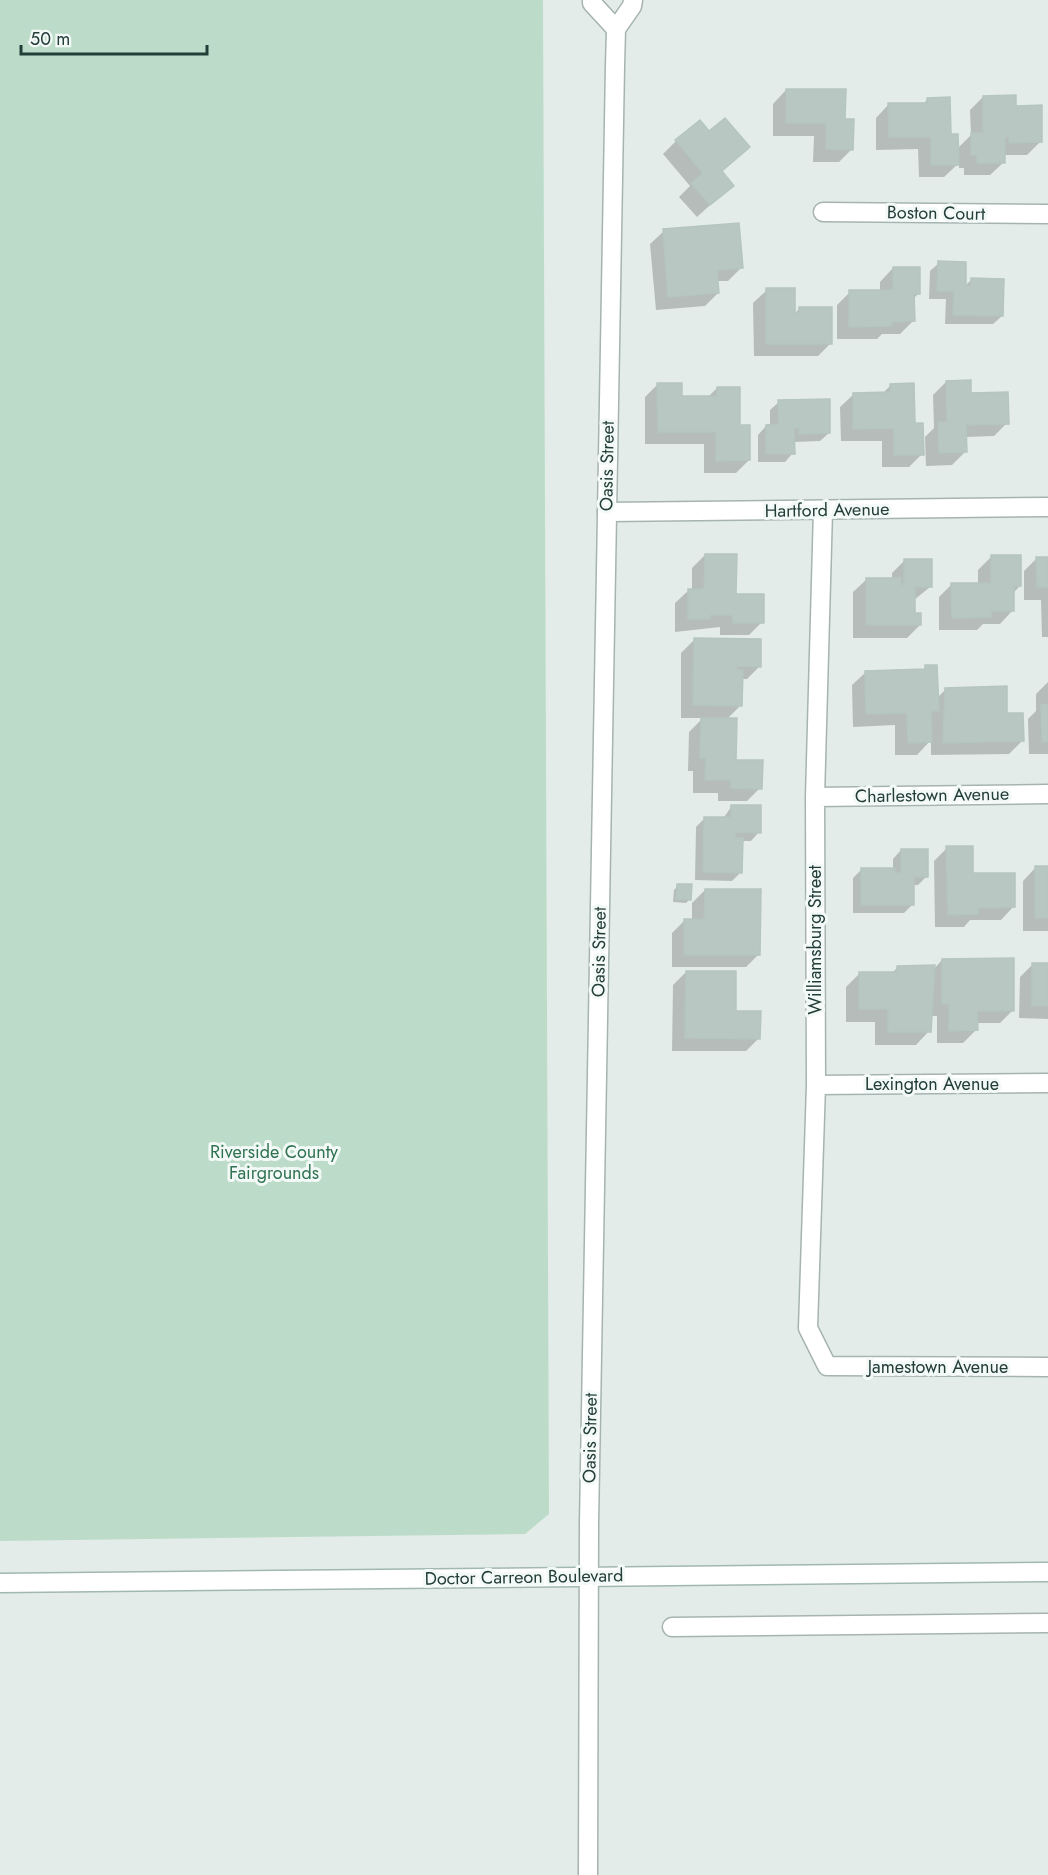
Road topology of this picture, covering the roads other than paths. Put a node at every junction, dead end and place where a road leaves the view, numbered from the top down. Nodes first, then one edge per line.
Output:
1 (592, 0) edge
2 (633, 0) edge
3 (616, 29) junction
4 (823, 212) dead end
5 (1048, 214) edge
6 (1048, 507) edge
7 (823, 510) junction
8 (606, 512) junction
9 (1048, 794) edge
10 (815, 796) junction
11 (1048, 1083) edge
12 (816, 1085) junction
13 (827, 1366) joint
14 (1048, 1367) edge
15 (1048, 1572) edge
16 (588, 1576) junction
17 (0, 1583) edge
18 (1048, 1623) edge
19 (672, 1627) dead end
20 (588, 1875) edge

1 - 3 street
2 - 3 street
3 - 8 street, Oasis Street
4 - 5 street, Boston Court
6 - 7 street, Hartford Avenue
7 - 8 street, Hartford Avenue
7 - 10 street, Williamsburg Street
8 - 16 street, Oasis Street
9 - 10 street, Charlestown Avenue
10 - 12 street, Williamsburg Street
11 - 12 street, Lexington Avenue
12 - 13 street, Williamsburg Street
13 - 14 street, Jamestown Avenue
15 - 16 street, Doctor Carreon Boulevard
16 - 17 street, Doctor Carreon Boulevard
16 - 20 street, Oasis Street
18 - 19 street

